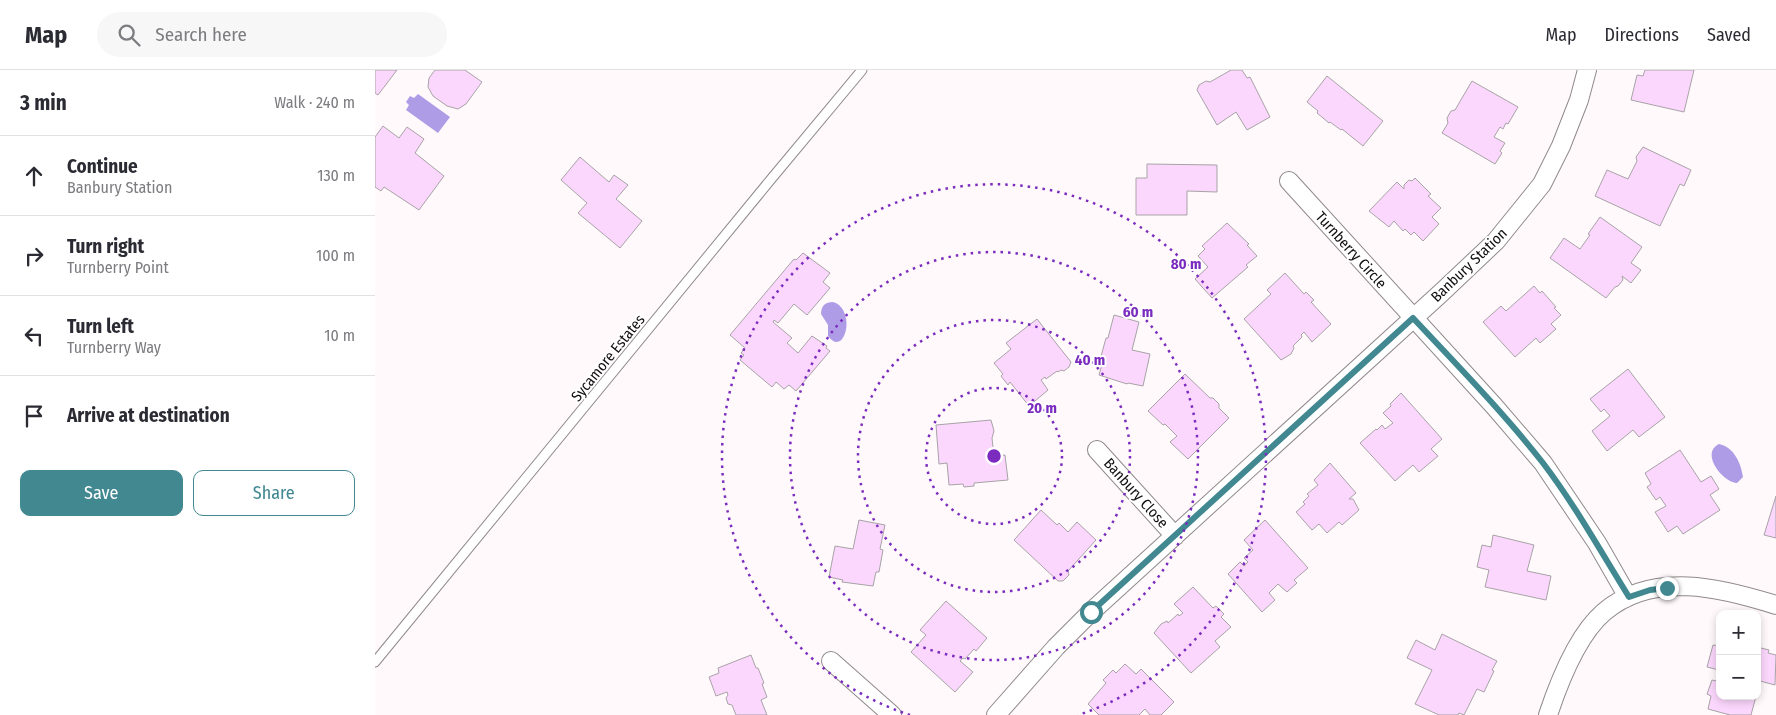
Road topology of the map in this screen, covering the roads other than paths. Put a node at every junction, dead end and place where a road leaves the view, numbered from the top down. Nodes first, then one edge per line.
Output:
1 (862, 70) edge
2 (1587, 70) edge
3 (1289, 181) dead end
4 (1413, 318) junction
5 (1097, 450) dead end
6 (1175, 536) junction
7 (1629, 597) junction
8 (1776, 605) edge
9 (831, 661) dead end
10 (375, 662) edge
11 (892, 715) edge
12 (997, 715) edge
13 (1548, 715) edge

1 - 10 lane, Sycamore Estates
2 - 4 street, Banbury Station
3 - 4 street, Turnberry Circle
4 - 6 street, Banbury Station
4 - 7 street, Turnberry Circle
5 - 6 street, Banbury Close
6 - 12 street, Banbury Station
7 - 8 street
7 - 13 street
9 - 11 street

